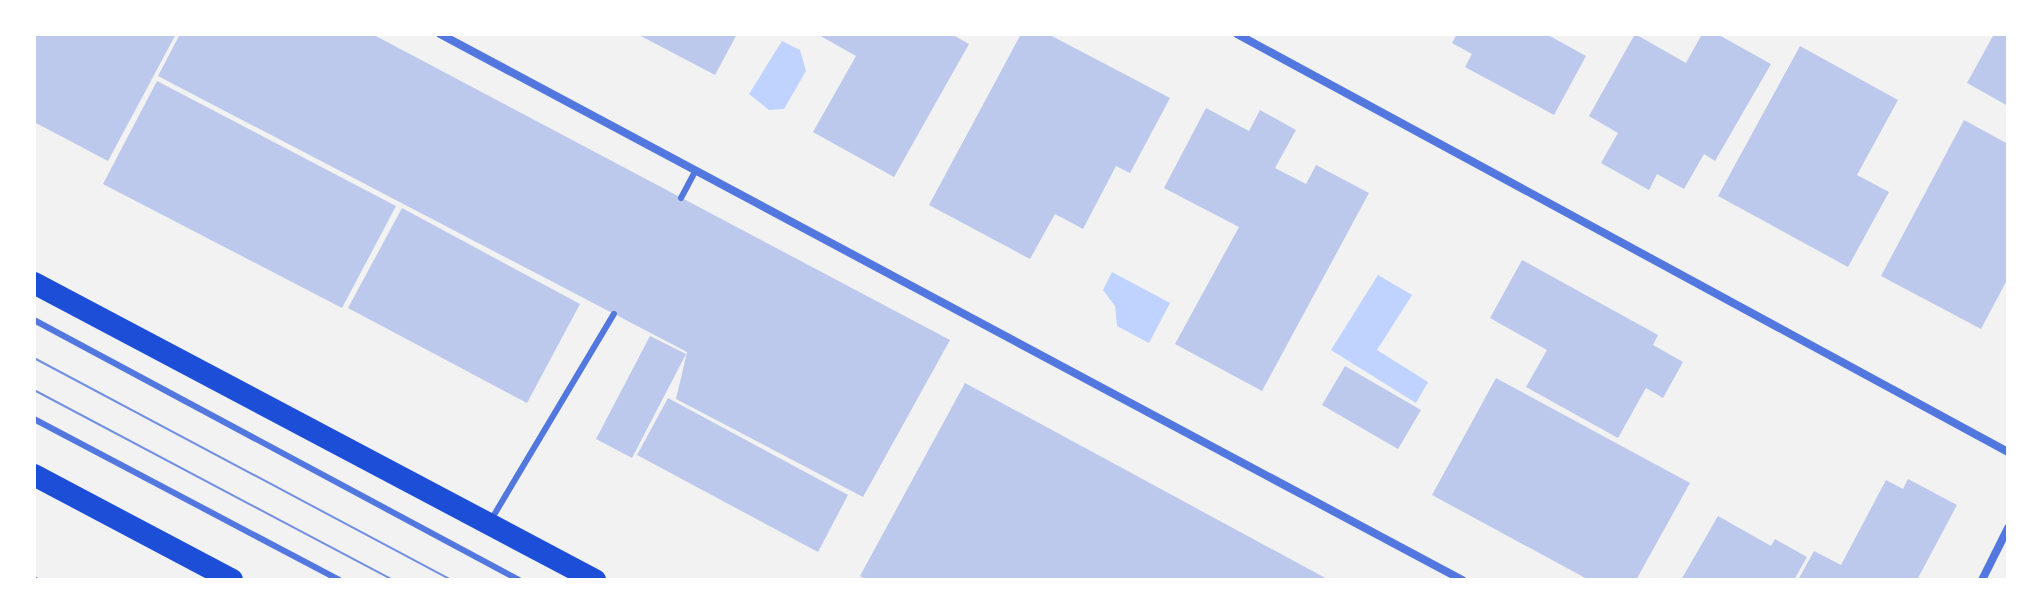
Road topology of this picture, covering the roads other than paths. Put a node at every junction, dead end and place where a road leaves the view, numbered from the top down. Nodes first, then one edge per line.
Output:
1 (440, 34) edge
2 (1237, 34) edge
3 (695, 172) junction
4 (681, 198) dead end
5 (34, 283) edge
6 (614, 314) dead end
7 (34, 320) edge
8 (34, 419) edge
9 (2008, 452) edge
10 (34, 475) edge
11 (489, 524) junction
12 (2008, 528) edge
13 (232, 580) edge
14 (339, 580) edge
15 (519, 580) edge
16 (595, 580) edge
17 (1462, 580) edge
18 (1982, 580) edge

1 - 3 street
2 - 9 street
3 - 4 lane
3 - 17 street
5 - 11 highway
6 - 11 lane
7 - 15 lane
8 - 14 lane
10 - 13 highway
11 - 16 highway
12 - 18 street

